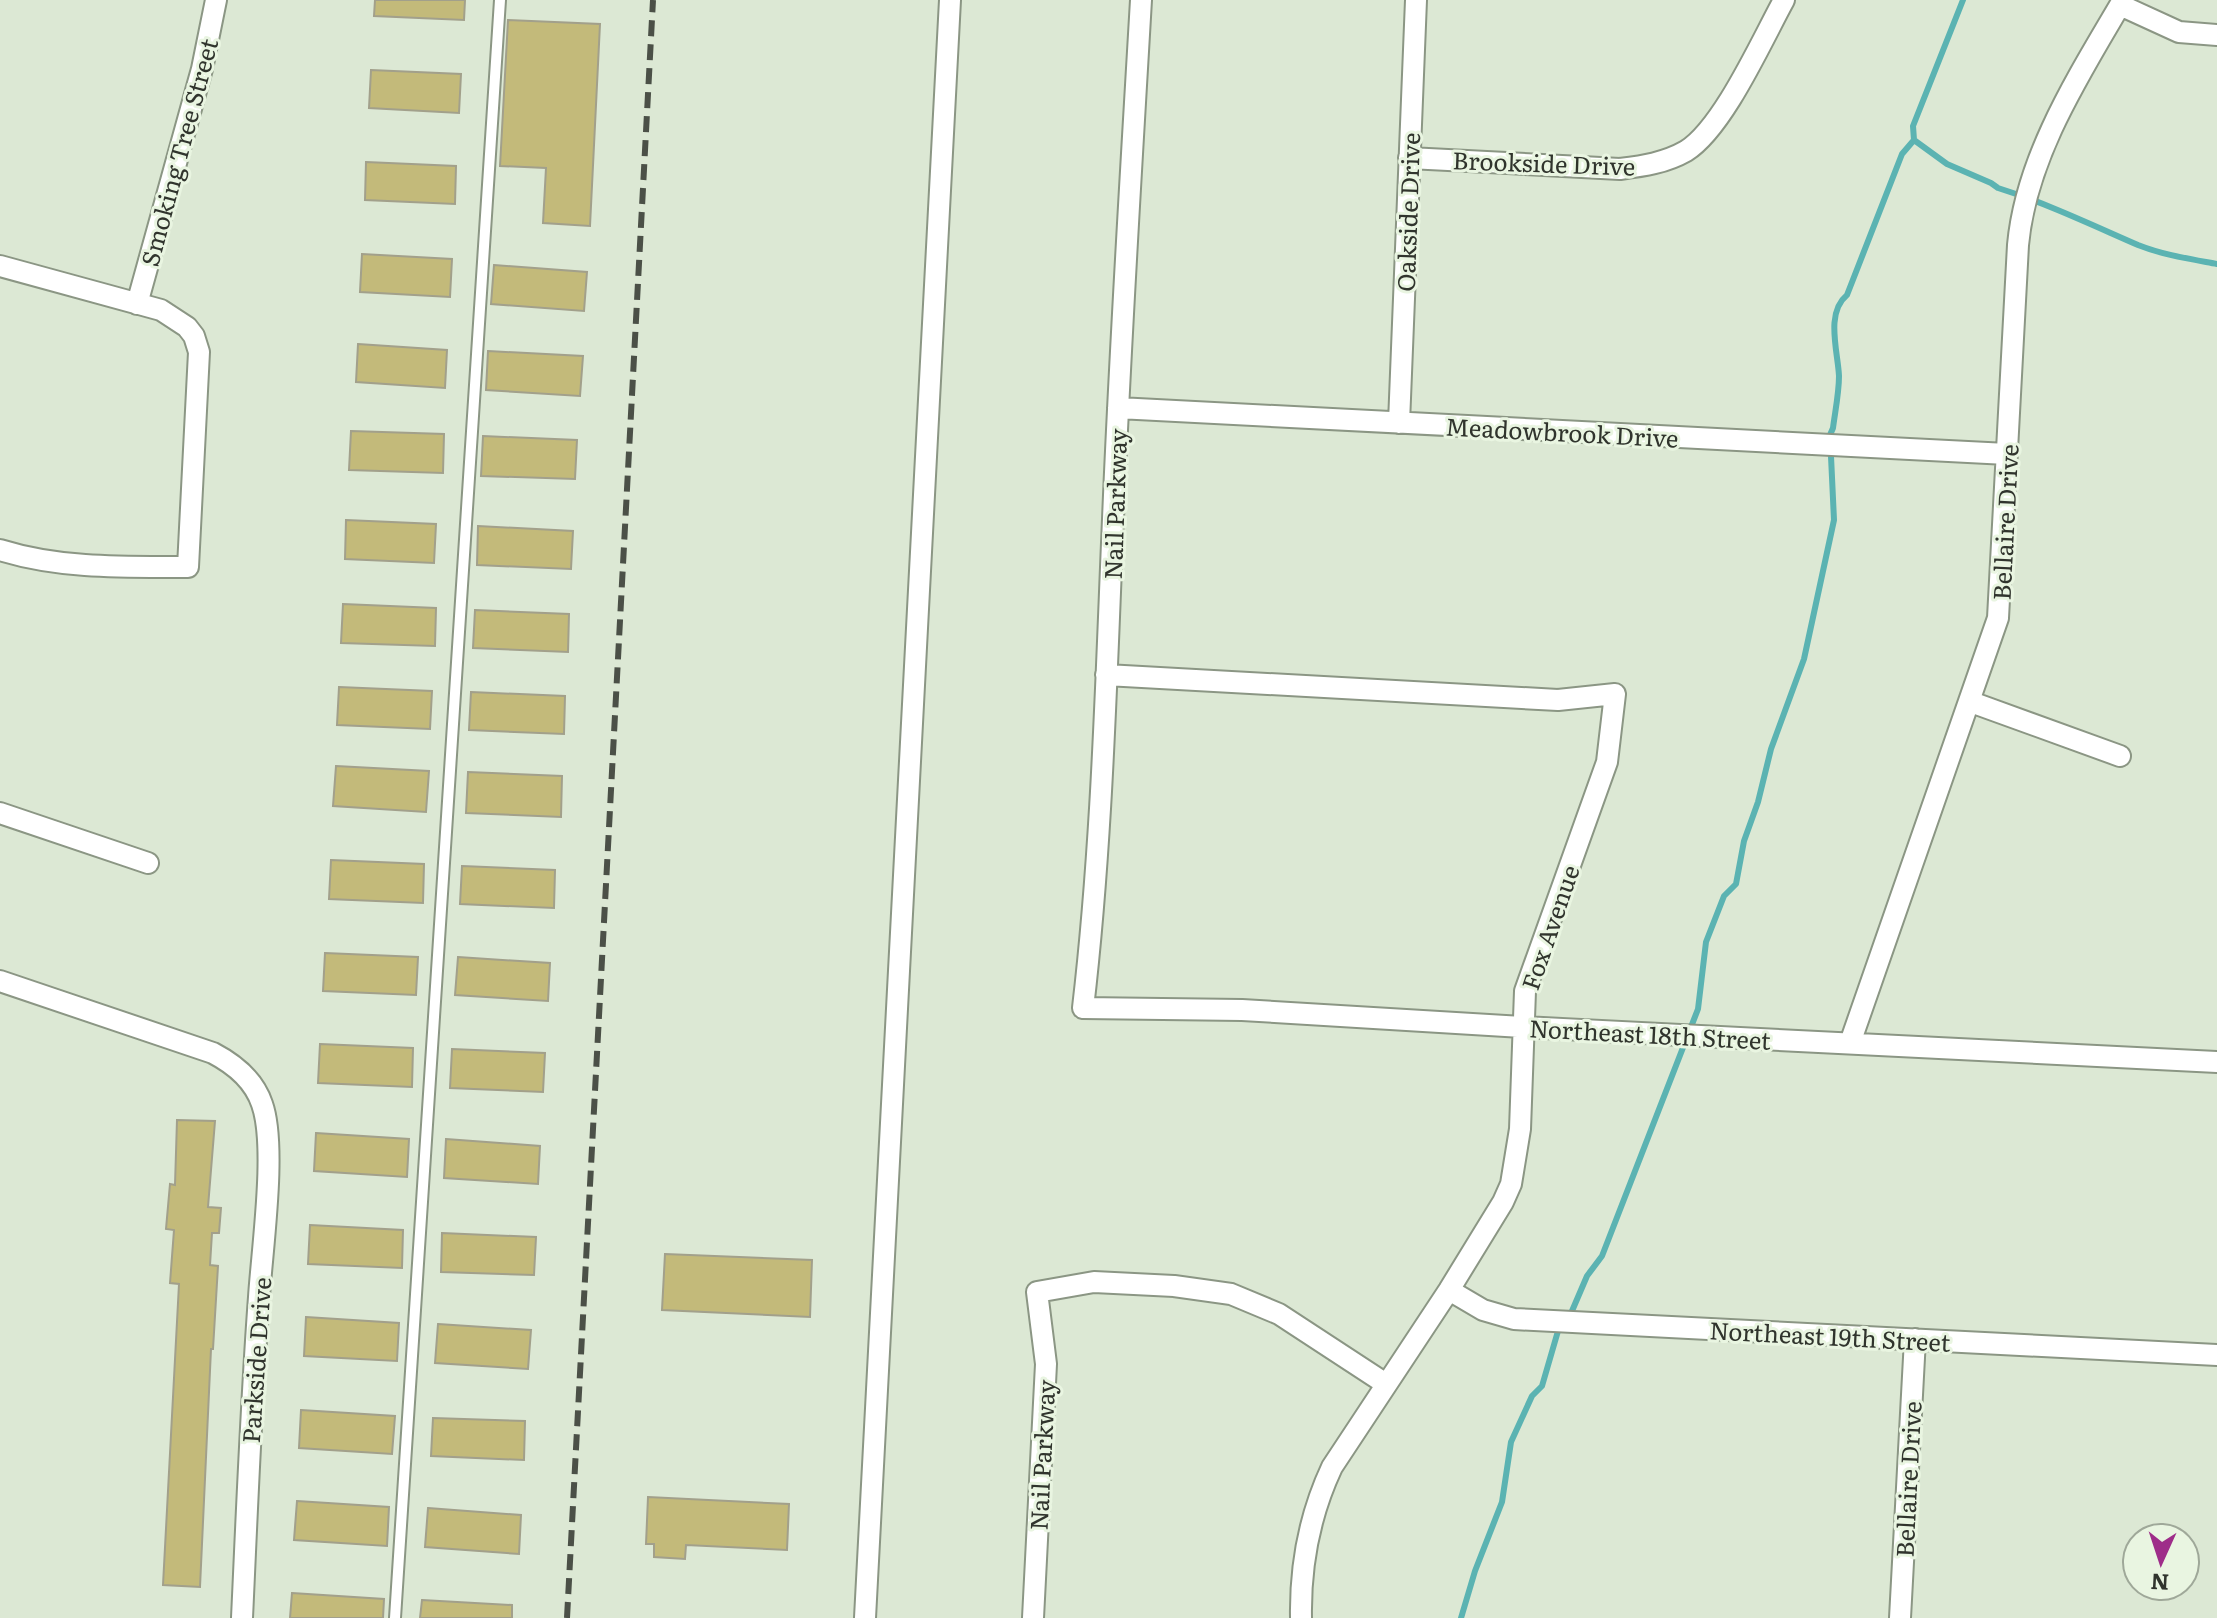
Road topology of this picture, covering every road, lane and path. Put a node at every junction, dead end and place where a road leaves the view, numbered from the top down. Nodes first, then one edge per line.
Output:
1 (216, 0) edge
2 (500, 0) edge
3 (950, 0) edge
4 (1141, 0) edge
5 (1416, 0) edge
6 (1784, 0) edge
7 (2122, 2) edge
8 (2217, 35) edge
9 (1409, 158) junction
10 (0, 266) edge
11 (137, 304) junction
12 (1118, 408) junction
13 (1399, 423) junction
14 (2007, 454) junction
15 (0, 550) edge
16 (1106, 675) junction
17 (1971, 702) junction
18 (2120, 756) dead end
19 (0, 813) edge
20 (148, 863) dead end
21 (0, 981) edge
22 (1083, 1008) joint
23 (1522, 1027) junction
24 (1850, 1043) junction
25 (2211, 1062) edge
26 (1449, 1290) junction
27 (1915, 1339) junction
28 (2217, 1355) edge
29 (1386, 1384) junction
30 (242, 1618) edge
31 (395, 1618) edge
32 (865, 1618) edge
33 (1033, 1618) edge
34 (1301, 1618) edge
35 (1900, 1618) edge

1 - 11 street, Smoking Tree Street
2 - 31 lane
3 - 32 street
4 - 12 street, Nail Parkway
5 - 9 street, Oakside Drive
6 - 9 street, Brookside Drive
7 - 8 street
7 - 14 street, Bellaire Drive
9 - 13 street, Oakside Drive
10 - 11 street
11 - 15 street
12 - 13 street, Meadowbrook Drive
12 - 16 street, Nail Parkway
13 - 14 street, Meadowbrook Drive
14 - 17 street, Bellaire Drive
16 - 22 street, Nail Parkway
16 - 23 street, Fox Avenue
17 - 18 street
17 - 24 street, Bellaire Drive
19 - 20 street
21 - 30 street, Parkside Drive
22 - 23 street, Northeast 18th Street
23 - 24 street, Northeast 18th Street
23 - 26 street, Fox Avenue
24 - 25 street, Northeast 18th Street
26 - 27 street, Northeast 19th Street
26 - 29 street, Fox Avenue
27 - 28 street, Northeast 19th Street
27 - 35 street, Bellaire Drive
29 - 33 street, Nail Parkway
29 - 34 street, Fox Avenue

